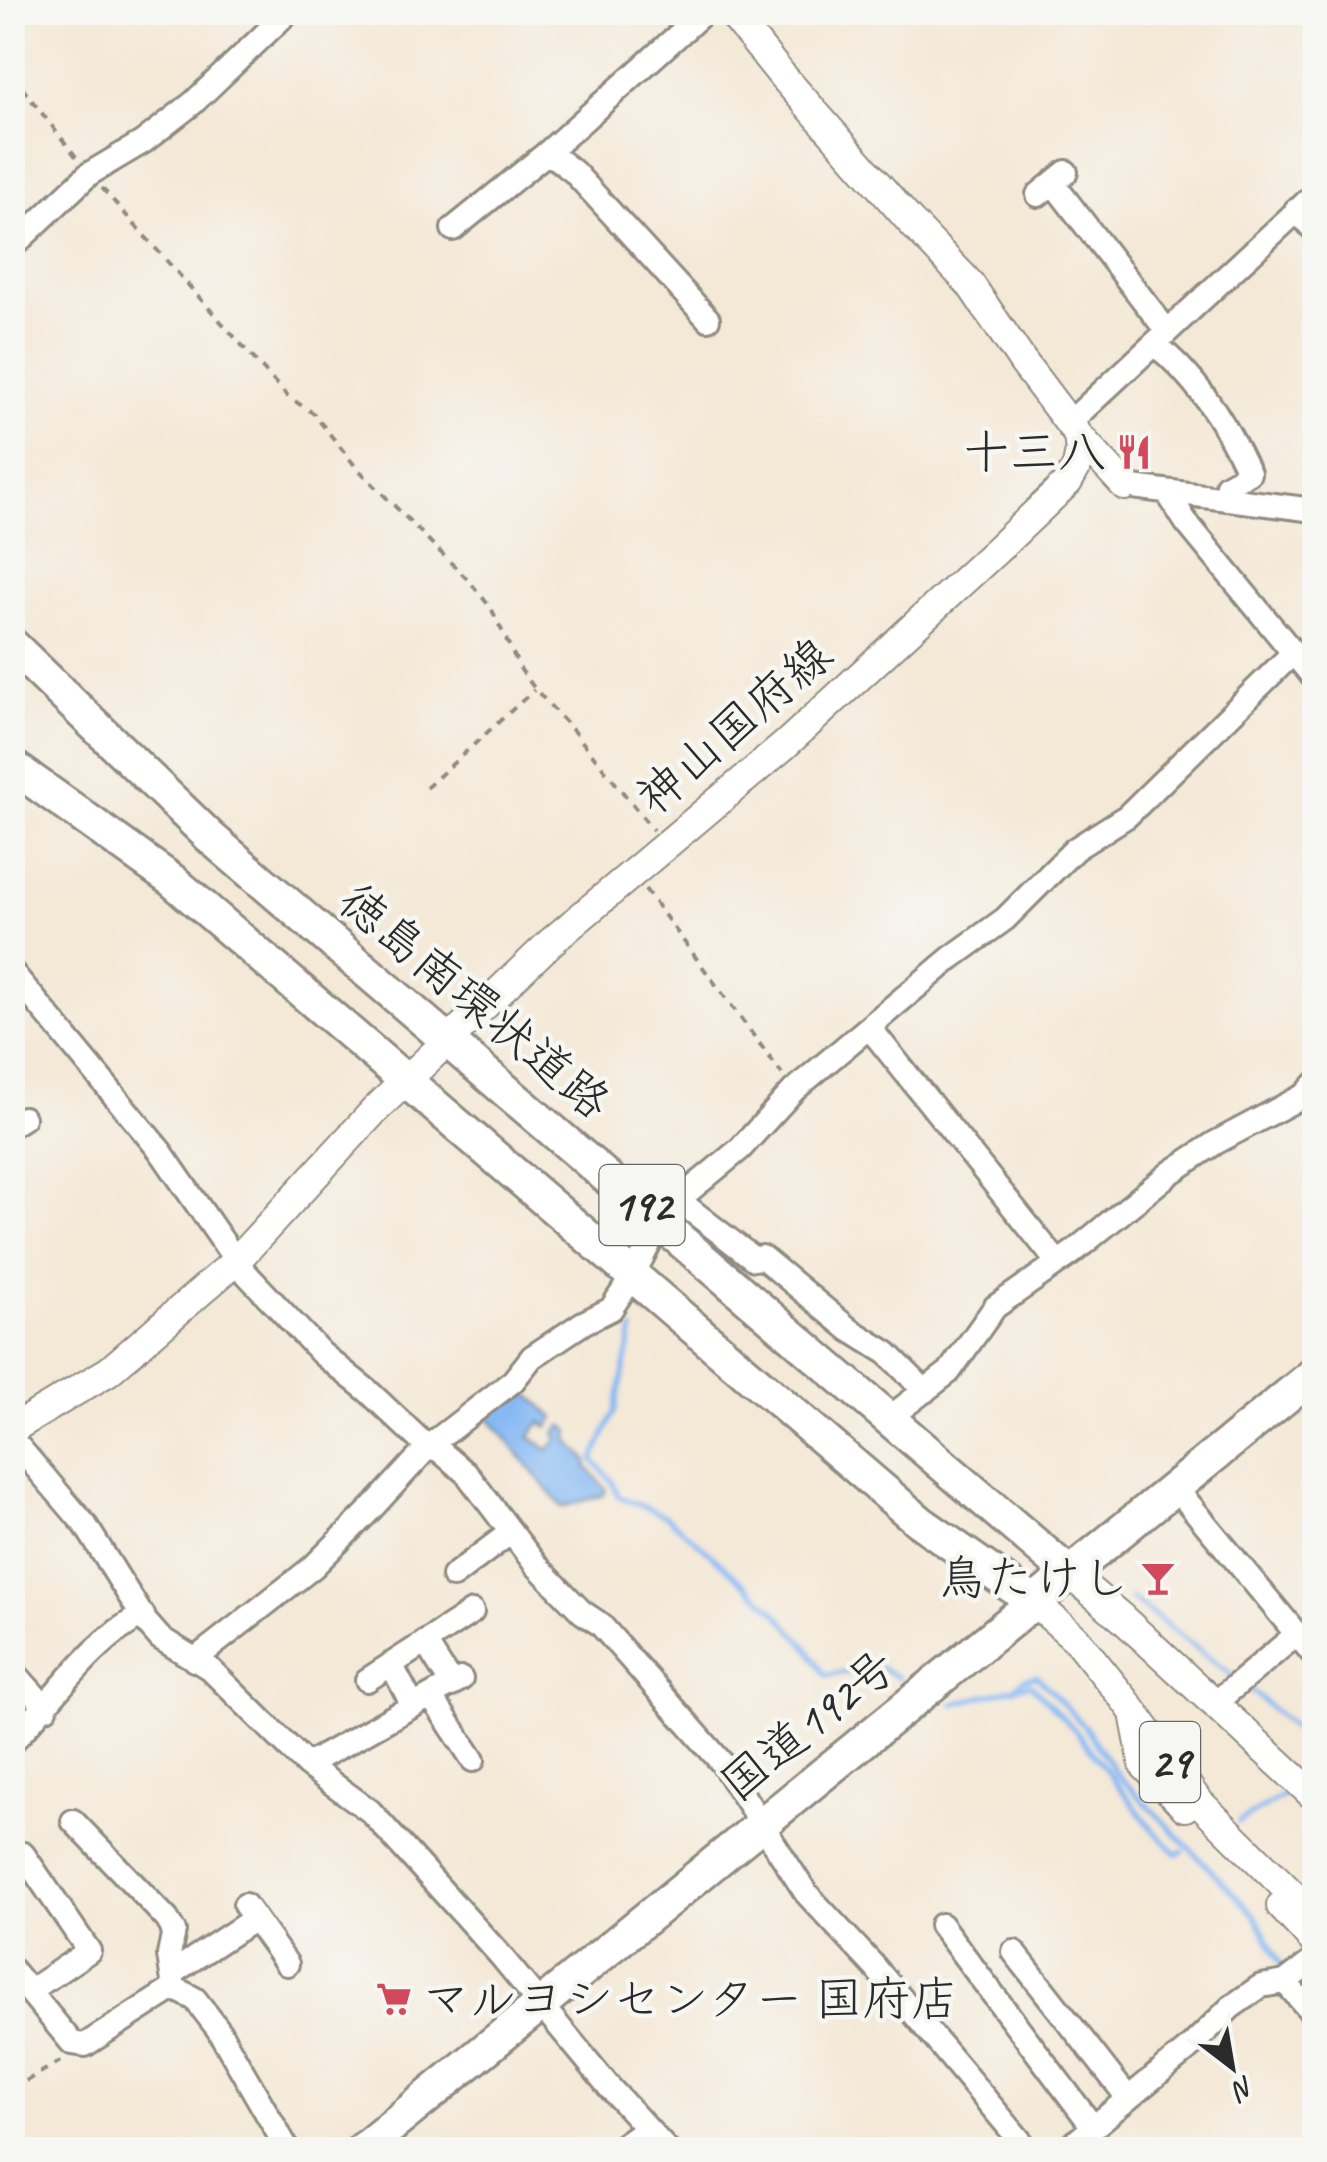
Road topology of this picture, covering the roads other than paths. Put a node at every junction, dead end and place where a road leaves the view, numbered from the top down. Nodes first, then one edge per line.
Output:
1 (288, 12) edge
2 (704, 12) edge
3 (732, 12) edge
4 (548, 152) junction
5 (1052, 183) dead end
6 (1305, 202) edge
7 (453, 229) dead end
8 (1314, 230) edge
9 (12, 247) edge
10 (708, 320) dead end
11 (1160, 337) junction
12 (1074, 429) junction
13 (1068, 482) junction
14 (1125, 486) junction
15 (1168, 492) junction
16 (1224, 499) junction
17 (1314, 510) edge
18 (12, 646) edge
19 (1293, 653) junction
20 (1314, 678) edge
21 (12, 766) edge
22 (12, 972) edge
23 (869, 1027) junction
24 (448, 1041) junction
25 (407, 1080) junction
26 (1314, 1085) edge
27 (669, 1211) junction
28 (236, 1261) junction
29 (1058, 1263) junction
30 (632, 1277) junction
31 (1314, 1374) edge
32 (924, 1391) junction
33 (890, 1418) junction
34 (12, 1429) edge
35 (12, 1439) edge
36 (428, 1446) junction
37 (1176, 1488) junction
38 (511, 1532) junction
39 (1070, 1574) junction
40 (453, 1576) dead end
41 (1034, 1602) junction
42 (472, 1612) dead end
43 (143, 1615) junction
44 (1297, 1634) junction
45 (425, 1642) junction
46 (1314, 1655) edge
47 (194, 1660) junction
48 (391, 1664) junction
49 (12, 1670) edge
50 (367, 1680) dead end
51 (439, 1692) junction
52 (1215, 1703) junction
53 (46, 1708) junction
54 (1134, 1712) junction
55 (12, 1742) edge
56 (473, 1760) dead end
57 (306, 1765) junction
58 (1314, 1772) edge
59 (1314, 1796) edge
60 (73, 1821) dead end
61 (763, 1823) junction
62 (23, 1854) dead end
63 (1314, 1916) edge
64 (941, 1926) dead end
65 (1314, 1941) edge
66 (1014, 1952) dead end
67 (287, 1964) dead end
68 (12, 1970) edge
69 (1032, 1974) junction
70 (1297, 1974) edge
71 (173, 1980) junction
72 (31, 1990) junction
73 (998, 2001) junction
74 (542, 2002) junction
75 (1314, 2015) edge
76 (1128, 2098) junction
77 (647, 2128) junction
78 (1092, 2128) junction
79 (288, 2150) edge
80 (362, 2150) edge
81 (616, 2150) edge
82 (667, 2150) edge
83 (1028, 2150) edge
84 (1066, 2150) edge

1 - 9 street
2 - 4 street
3 - 12 main road
4 - 7 street
4 - 10 street
5 - 11 street
6 - 8 street
6 - 11 street
11 - 12 street
11 - 16 street
12 - 13 main road
12 - 14 main road
13 - 14 main road
13 - 24 main road, 神山国府線
14 - 15 street
15 - 16 street
15 - 19 street
16 - 17 street
18 - 24 highway, 徳島南環状道路 / 192
19 - 20 street
19 - 23 street
21 - 25 highway, 192
22 - 28 street
23 - 27 street
23 - 29 street
24 - 25 main road, 神山国府線
24 - 27 highway, 徳島南環状道路 / 192
25 - 28 main road, 神山国府線
25 - 30 highway, 192
26 - 29 street
27 - 30 street
27 - 32 street
27 - 33 highway, 徳島南環状道路 / 192
28 - 34 main road, 神山国府線
28 - 36 street
29 - 32 street
30 - 36 street
30 - 41 highway, 192
31 - 37 highway, 国道192号
32 - 33 street
33 - 39 highway, 徳島南環状道路 / 192
35 - 43 street
36 - 38 street
36 - 47 street
37 - 39 highway, 国道192号
37 - 44 street
38 - 40 street
38 - 61 street
39 - 41 highway, 国道192号
39 - 52 main road, 29
41 - 54 main road, 29
41 - 61 highway, 国道192号
42 - 45 street
43 - 47 street
43 - 53 street
44 - 46 street
44 - 52 street
45 - 48 street
45 - 51 street
47 - 57 street
48 - 50 street
48 - 51 street
49 - 53 street
51 - 56 street
51 - 57 street
52 - 58 main road
52 - 59 main road, 29
53 - 55 street
54 - 63 main road, 29
54 - 65 main road
57 - 74 street
60 - 71 street
61 - 74 highway, 国道192号
61 - 83 street
62 - 72 street
64 - 73 street
66 - 69 street
67 - 71 street
68 - 72 street
69 - 73 street
69 - 76 street
70 - 75 street
70 - 76 street
71 - 72 street
71 - 79 street
73 - 78 street
74 - 77 street
74 - 80 highway, 国道192号
76 - 78 street
77 - 81 street
77 - 82 street
78 - 84 street

